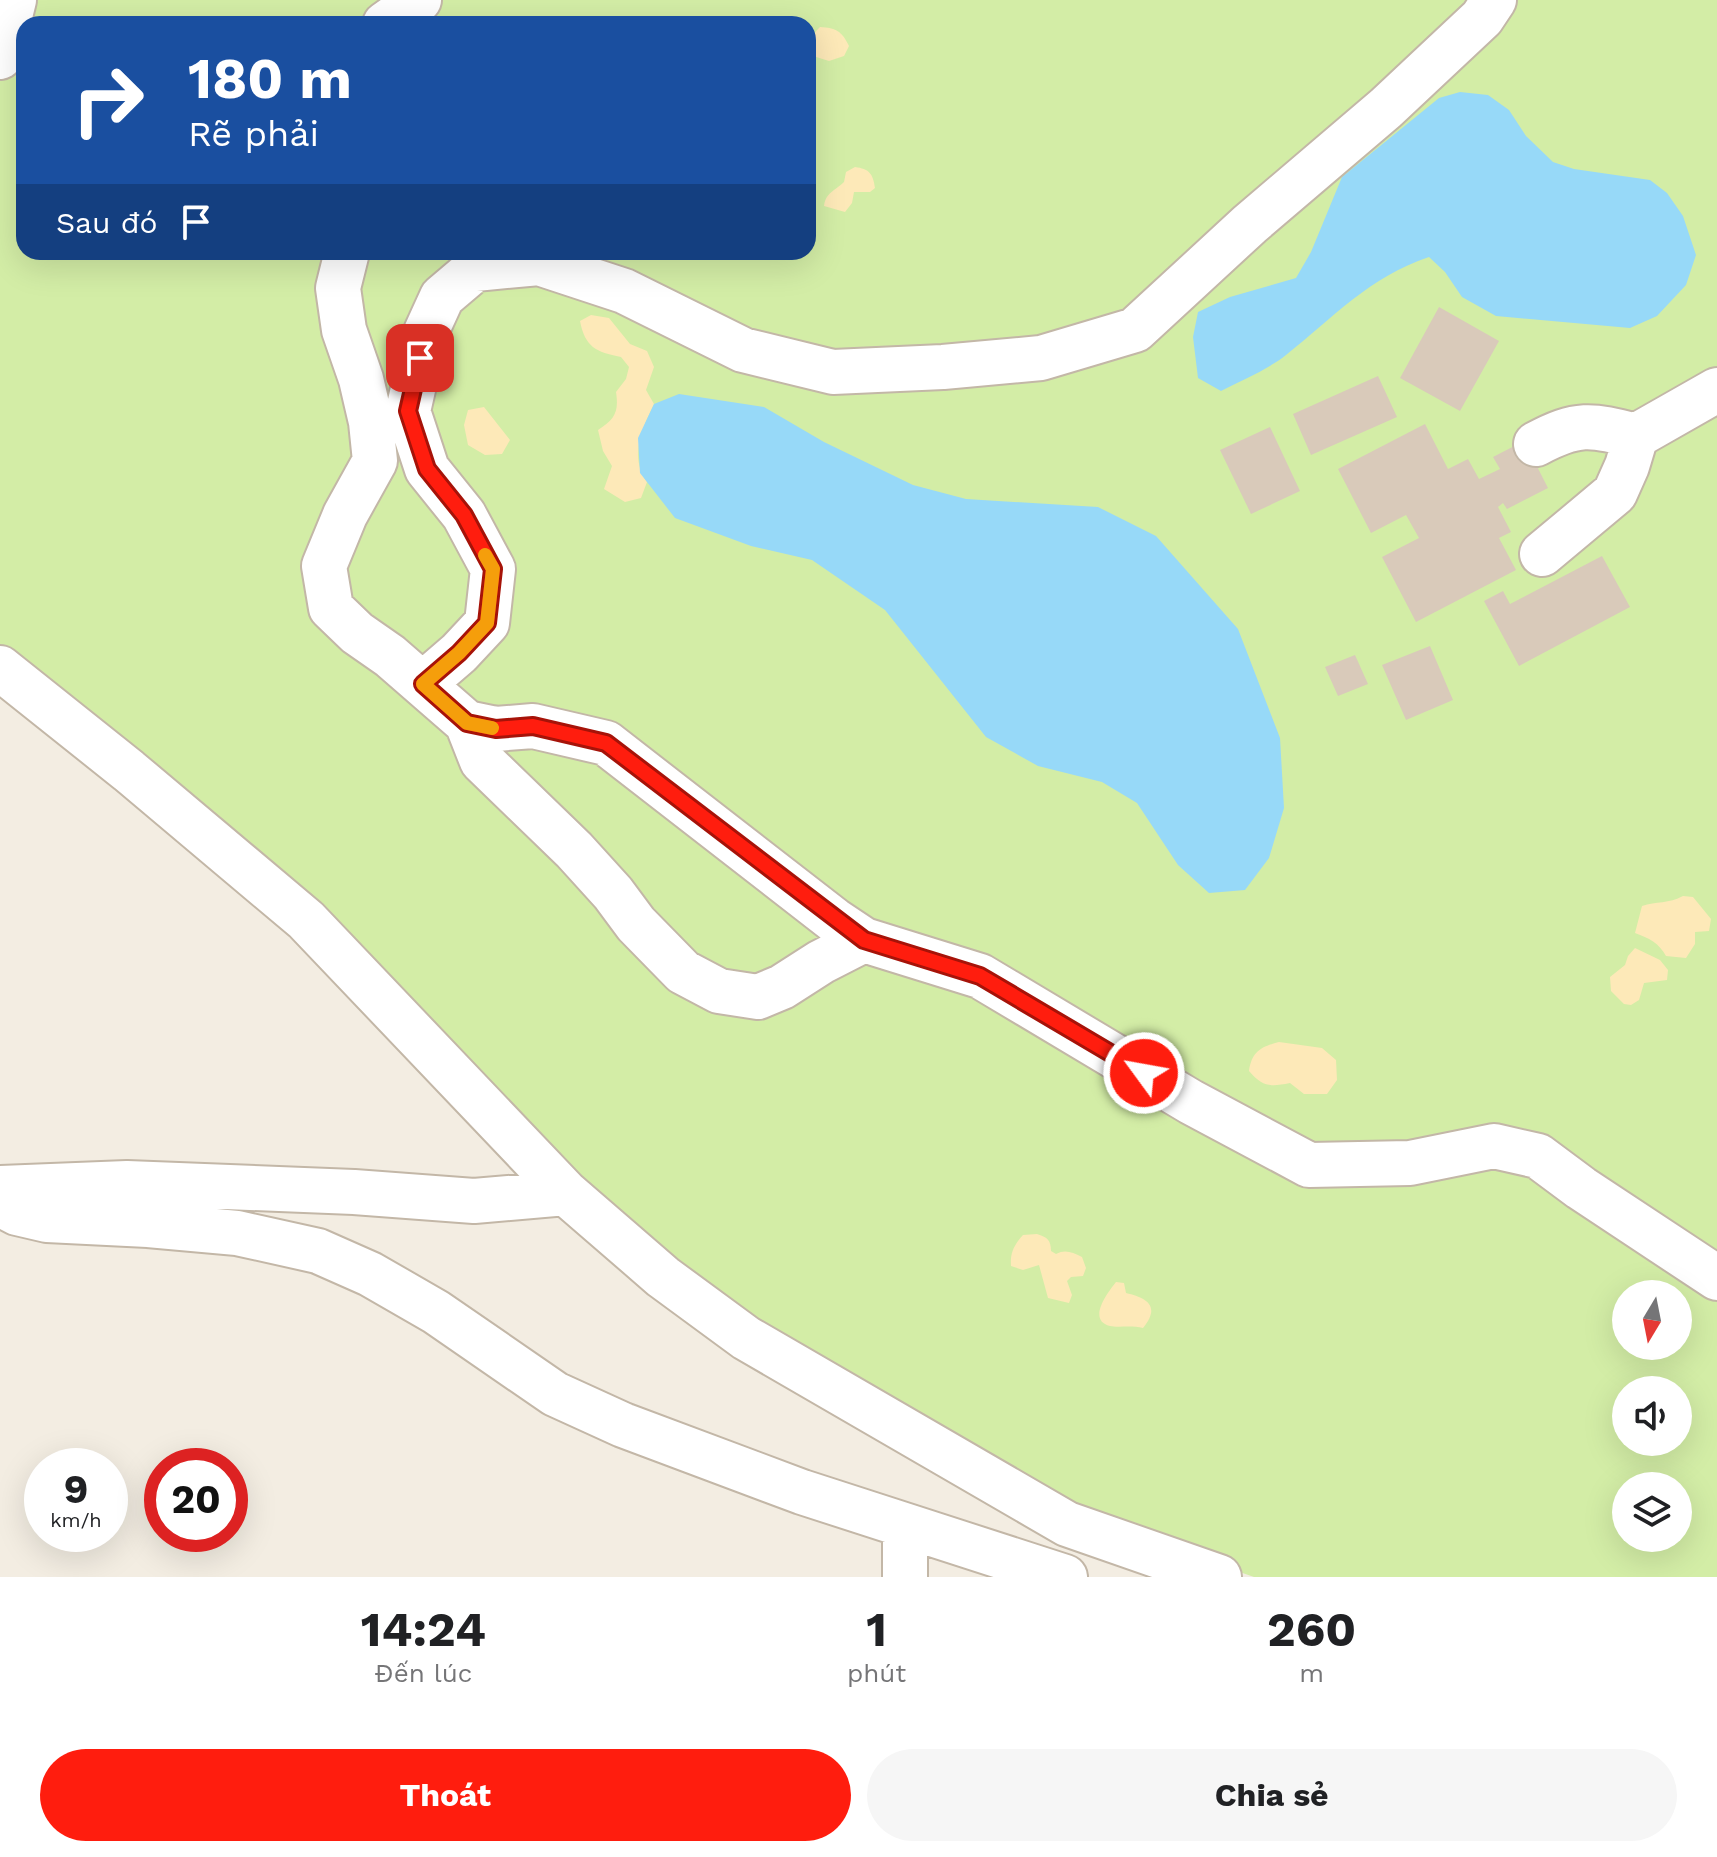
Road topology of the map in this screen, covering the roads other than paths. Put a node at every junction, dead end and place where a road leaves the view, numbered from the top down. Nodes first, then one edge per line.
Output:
1 (14, 0) edge
2 (419, 0) edge
3 (1494, 0) edge
4 (396, 16) edge
5 (0, 57) edge
6 (345, 260) edge
7 (1717, 390) edge
8 (1636, 436) junction
9 (1536, 444) dead end
10 (1542, 554) dead end
11 (0, 668) edge
12 (423, 684) junction
13 (467, 723) junction
14 (864, 940) junction
15 (0, 1188) edge
16 (566, 1193) junction
17 (0, 1204) edge
18 (1717, 1278) edge
19 (905, 1528) junction
20 (905, 1577) edge
21 (1065, 1577) edge
22 (1219, 1577) edge

1 - 5 street
2 - 4 street
3 - 12 street
6 - 12 street
7 - 8 street
8 - 9 street
8 - 10 street
11 - 16 street
12 - 13 street
13 - 14 street
13 - 14 street
14 - 18 street
15 - 16 street
16 - 22 street
17 - 19 street
19 - 20 street
19 - 21 street

